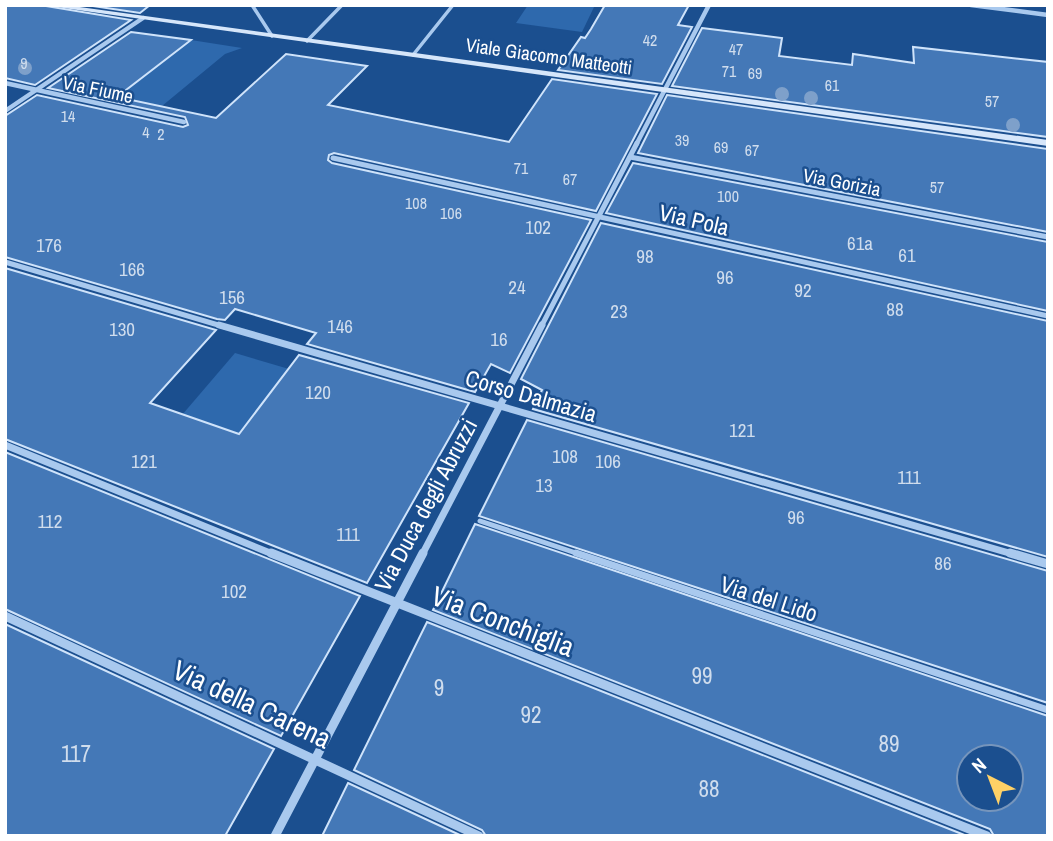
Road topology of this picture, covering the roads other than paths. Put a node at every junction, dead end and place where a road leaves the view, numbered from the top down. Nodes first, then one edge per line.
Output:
1 (46, 5) edge
2 (252, 5) edge
3 (342, 5) edge
4 (453, 5) edge
5 (709, 5) edge
6 (971, 5) edge
7 (1048, 15) edge
8 (143, 18) junction
9 (272, 36) junction
10 (306, 41) junction
11 (413, 55) junction
12 (5, 83) edge
13 (37, 90) junction
14 (665, 90) junction
15 (5, 111) edge
16 (184, 122) dead end
17 (1048, 143) edge
18 (629, 157) junction
19 (333, 158) dead end
20 (598, 217) junction
21 (1048, 237) edge
22 (5, 262) edge
23 (1048, 316) edge
24 (499, 407) junction
25 (5, 445) edge
26 (480, 521) dead end
27 (1048, 564) edge
28 (396, 604) junction
29 (5, 616) edge
30 (1048, 710) edge
31 (316, 758) junction
32 (275, 836) edge
33 (479, 836) edge
34 (987, 836) edge

1 - 8 street, Viale Giacomo Matteotti
2 - 9 lane
3 - 10 lane
4 - 11 lane
5 - 14 street, Via Duca degli Abruzzi
6 - 7 street
8 - 9 street, Viale Giacomo Matteotti
8 - 13 street
9 - 10 street, Viale Giacomo Matteotti
10 - 11 street, Viale Giacomo Matteotti
11 - 14 street, Viale Giacomo Matteotti
12 - 13 street, Via Fiume
13 - 15 street
13 - 16 street, Via Fiume
14 - 17 street, Viale Giacomo Matteotti
14 - 18 street, Via Duca degli Abruzzi
18 - 20 street, Via Duca degli Abruzzi
18 - 21 street, Via Gorizia
19 - 20 street, Via Pola
20 - 23 street, Via Pola
20 - 24 street, Via Duca degli Abruzzi
22 - 24 street, Corso Dalmazia
24 - 27 street, Corso Dalmazia
24 - 28 street, Via Duca degli Abruzzi
25 - 28 street, Via Conchiglia
26 - 30 lane, Via del Lido
28 - 31 street, Via Duca degli Abruzzi
28 - 34 street, Via Conchiglia
29 - 31 street, Via della Carena
31 - 32 street, Via Duca degli Abruzzi
31 - 33 street, Via della Carena

